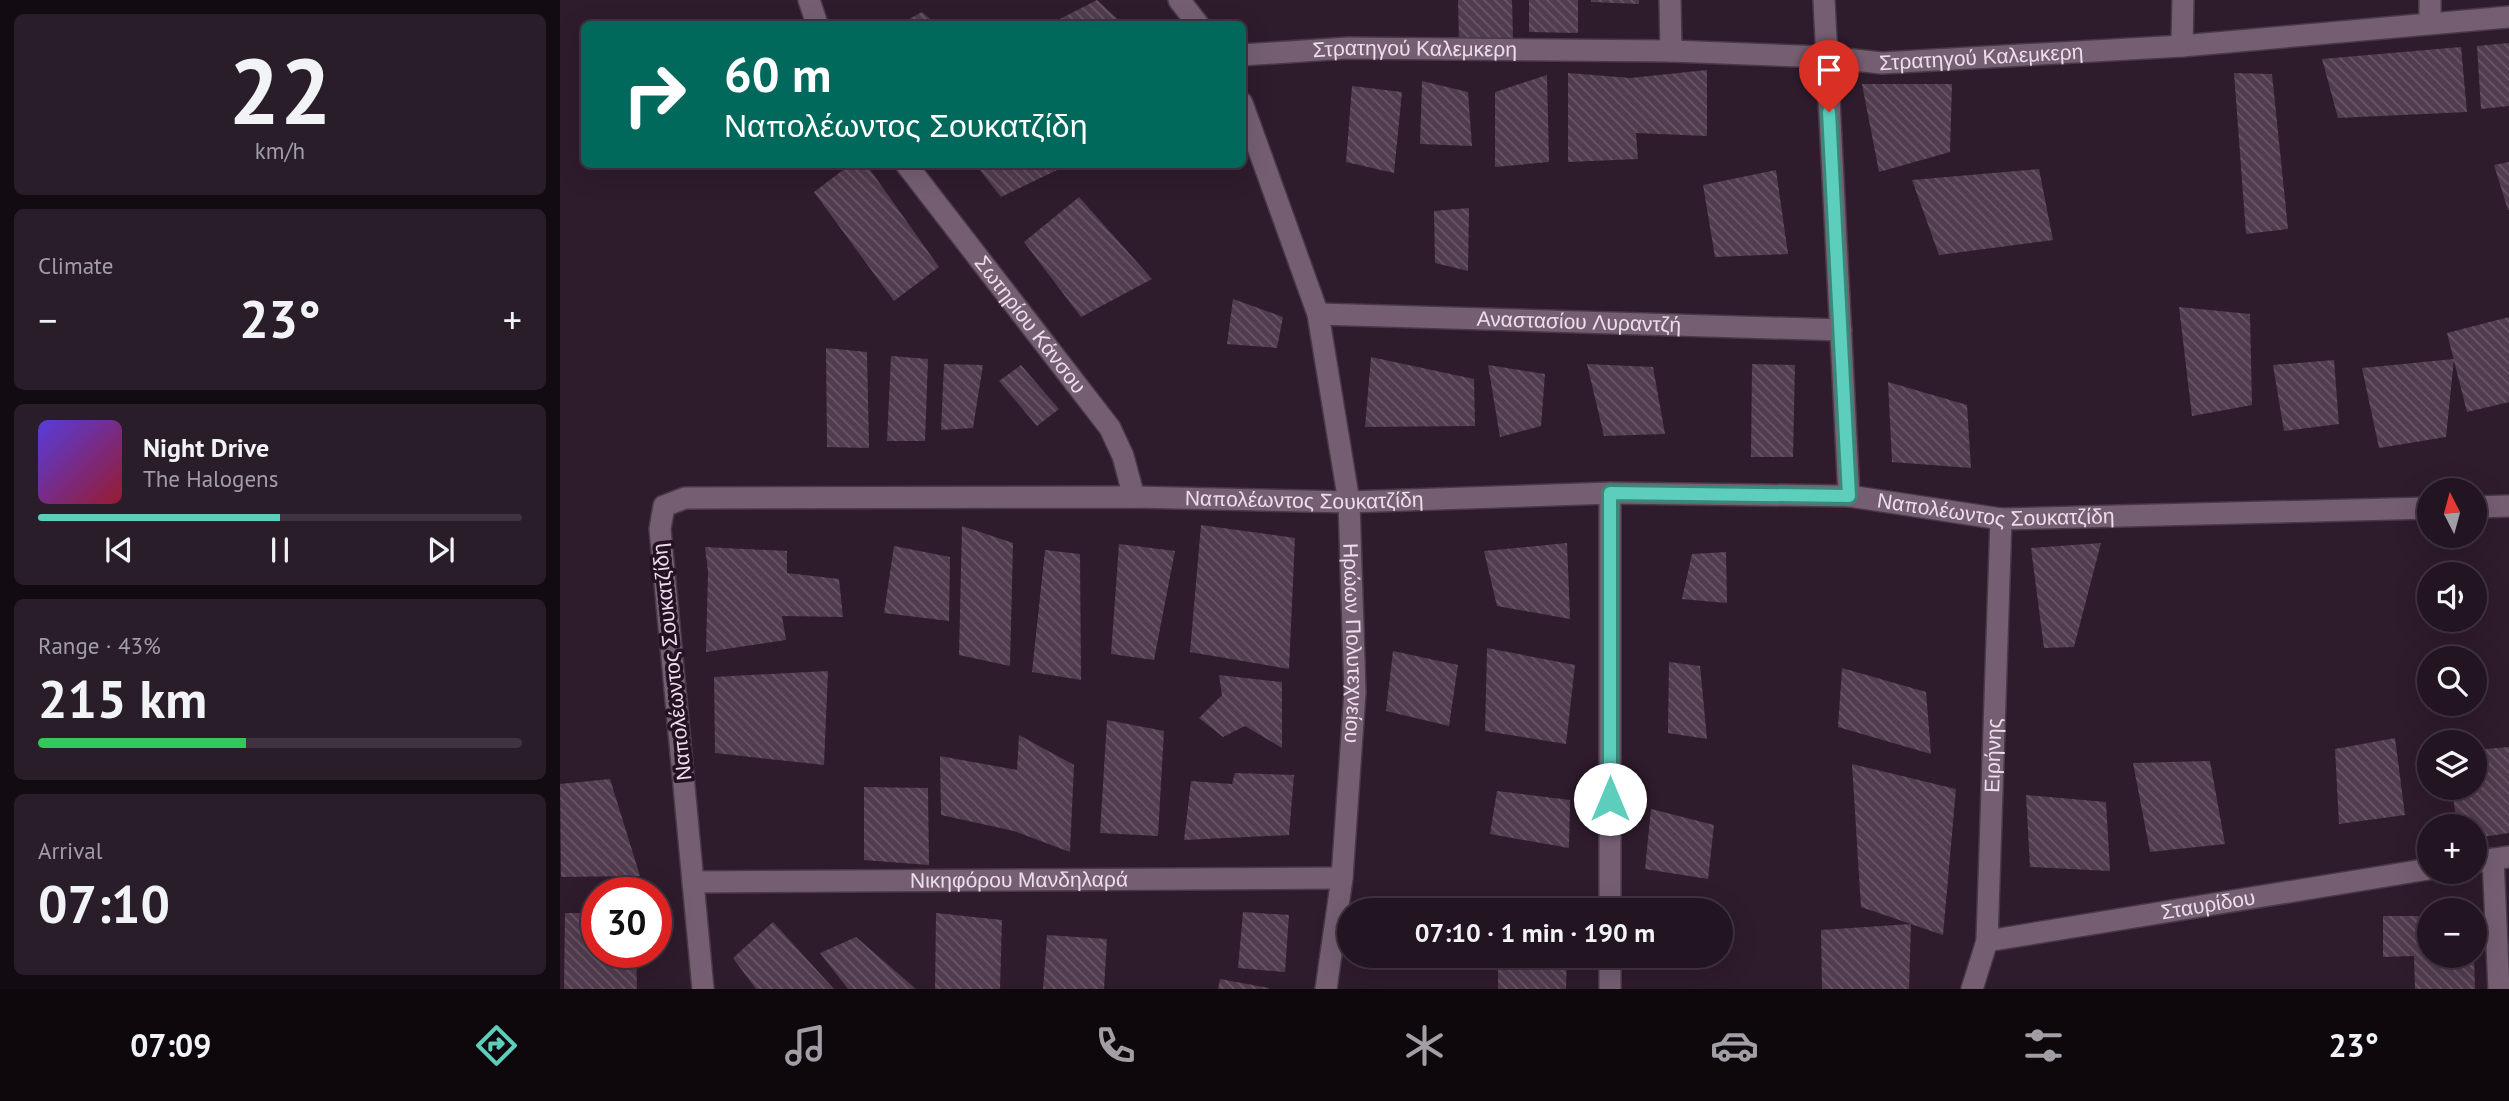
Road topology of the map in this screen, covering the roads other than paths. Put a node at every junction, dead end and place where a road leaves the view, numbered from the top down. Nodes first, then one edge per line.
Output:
1 (809, 0) edge
2 (1179, 0) edge
3 (1670, 0) edge
4 (1824, 0) edge
5 (2183, 0) edge
6 (2431, 0) edge
7 (2509, 17) edge
8 (816, 21) edge
9 (1196, 21) edge
10 (2430, 23) junction
11 (2182, 46) junction
12 (1671, 51) junction
13 (1246, 55) edge
14 (1826, 57) junction
15 (1246, 114) edge
16 (909, 168) edge
17 (1318, 314) junction
18 (1841, 330) junction
19 (1610, 493) junction
20 (1849, 496) junction
21 (1135, 497) junction
22 (1349, 502) junction
23 (2509, 506) edge
24 (2487, 507) edge
25 (2417, 508) edge
26 (2001, 519) junction
27 (2492, 859) edge
28 (2417, 871) edge
29 (1342, 878) junction
30 (694, 882) junction
31 (1610, 898) edge
32 (1987, 941) junction
33 (1610, 968) edge
34 (703, 989) edge
35 (1326, 989) edge
36 (1610, 989) edge
37 (1972, 989) edge
38 (2499, 989) edge

1 - 8 street
2 - 9 street
3 - 12 street
4 - 14 street
5 - 11 street
6 - 10 street
7 - 10 street, Στρατηγού Καλεμκερη
10 - 11 street, Στρατηγού Καλεμκερη
11 - 14 street, Στρατηγού Καλεμκερη
12 - 13 street, Στρατηγού Καλεμκερη
12 - 14 street, Στρατηγού Καλεμκερη
14 - 18 street
15 - 17 street, Ηρώων Πολυτεχνείου
16 - 21 street, Σωτηρίου Κάνσου
17 - 18 street, Αναστασίου Λυραντζή
17 - 22 street, Ηρώων Πολυτεχνείου
18 - 20 street
19 - 20 street, Ναπολέωντος Σουκατζίδη
19 - 22 street, Ναπολέωντος Σουκατζίδη
19 - 31 street
20 - 26 street, Ναπολέωντος Σουκατζίδη
21 - 22 street, Ναπολέωντος Σουκατζίδη
21 - 30 street, Ναπολέωντος Σουκατζίδη
22 - 29 street, Ηρώων Πολυτεχνείου
23 - 24 street
25 - 26 street, Ναπολέωντος Σουκατζίδη
26 - 32 street, Ειρήνης
27 - 38 street
28 - 32 street, Σταυρίδου
29 - 30 street, Νικηφόρου Μανδηλαρά
29 - 35 street, Ηρώων Πολυτεχνείου
30 - 34 street, Ναπολέωντος Σουκατζίδη
32 - 37 street, Ειρήνης
33 - 36 street

